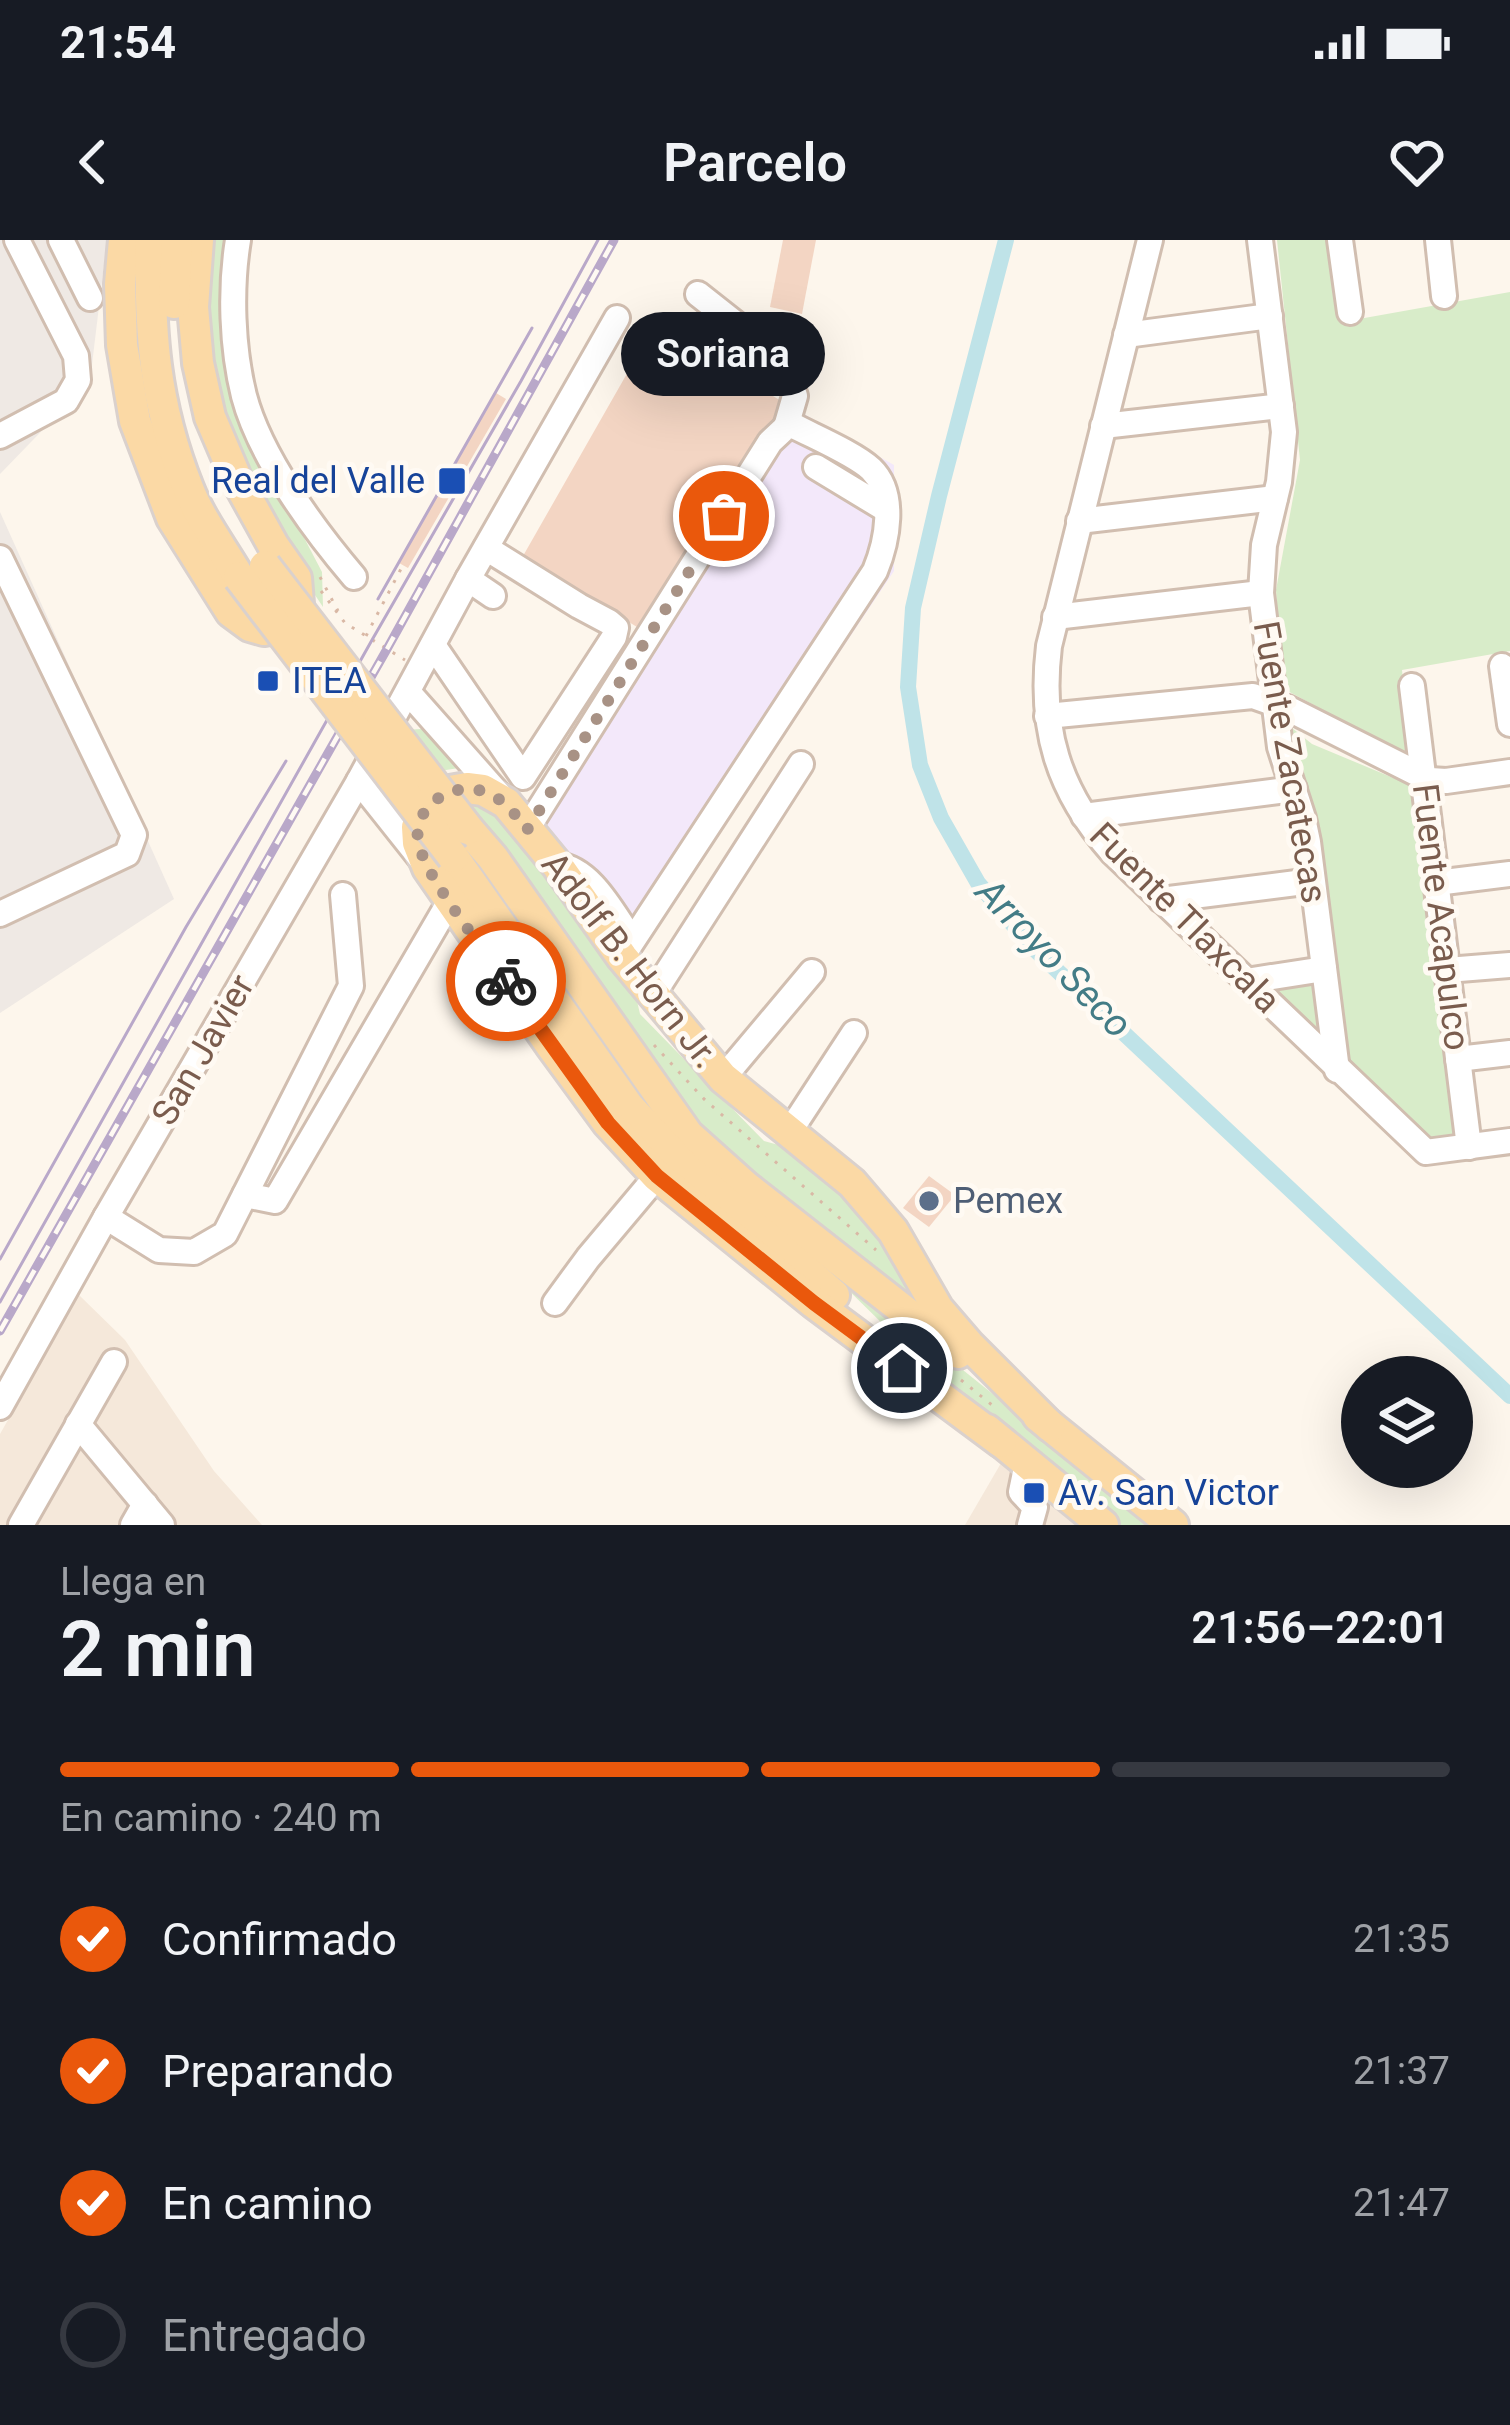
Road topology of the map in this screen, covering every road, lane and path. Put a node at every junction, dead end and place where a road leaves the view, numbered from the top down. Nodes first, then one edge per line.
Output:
1 (17, 240) edge
2 (124, 240) edge
3 (151, 240) edge
4 (177, 240) edge
5 (198, 240) edge
6 (238, 240) edge
7 (1260, 240) edge
8 (1340, 240) edge
9 (1438, 240) edge
10 (1155, 241) edge
11 (69, 246) edge
12 (698, 294) dead end
13 (1444, 296) dead end
14 (90, 298) dead end
15 (1350, 312) dead end
16 (1270, 316) junction
17 (617, 318) dead end
18 (1126, 335) junction
19 (1281, 406) junction
20 (1103, 426) junction
21 (786, 428) junction
22 (0, 436) edge
23 (816, 467) dead end
24 (1275, 498) junction
25 (887, 510) junction
26 (1079, 521) junction
27 (486, 548) junction
28 (0, 558) edge
29 (403, 565) dead end
30 (252, 572) junction
31 (354, 577) dead end
32 (468, 579) junction
33 (1261, 593) junction
34 (493, 596) dead end
35 (1055, 617) junction
36 (366, 636) dead end
37 (433, 645) junction
38 (1502, 666) dead end
39 (1412, 686) dead end
40 (408, 692) junction
41 (1273, 701) junction
42 (1047, 716) junction
43 (1510, 724) edge
44 (800, 764) dead end
45 (1510, 772) edge
46 (1424, 776) junction
47 (523, 777) junction
48 (359, 781) junction
49 (1294, 789) junction
50 (506, 803) junction
51 (1084, 817) junction
52 (527, 830) junction
53 (441, 862) junction
54 (1510, 874) edge
55 (1312, 881) junction
56 (1436, 883) junction
57 (343, 895) dead end
58 (1161, 900) junction
59 (450, 901) junction
60 (0, 914) edge
61 (627, 949) junction
62 (1510, 965) edge
63 (1324, 969) junction
64 (1447, 970) junction
65 (812, 972) dead end
66 (1246, 982) junction
67 (652, 996) junction
68 (854, 1033) dead end
69 (1510, 1053) edge
70 (1458, 1059) junction
71 (1337, 1070) junction
72 (723, 1078) junction
73 (790, 1130) junction
74 (1510, 1142) edge
75 (1469, 1147) junction
76 (657, 1176) junction
77 (245, 1195) junction
78 (106, 1216) junction
79 (554, 1303) dead end
80 (114, 1362) dead end
81 (0, 1407) edge
82 (78, 1424) junction
83 (1050, 1426) junction
84 (1001, 1442) junction
85 (1027, 1463) junction
86 (1066, 1495) junction
87 (139, 1515) edge
88 (1032, 1516) edge
89 (1101, 1524) edge
90 (21, 1525) edge
91 (162, 1525) edge
92 (1173, 1525) edge

1 - 22 street
2 - 5 main road
3 - 30 main road
4 - 30 main road
6 - 31 street
7 - 16 street, Fuente Zacatecas
8 - 15 street
9 - 13 street
10 - 18 street, Fuente Tlaxcala
11 - 14 street
12 - 21 street
16 - 18 street
16 - 19 street, Fuente Zacatecas
17 - 27 street, San Javier
18 - 20 street, Fuente Tlaxcala
19 - 20 street
19 - 24 street, Fuente Zacatecas
20 - 26 street, Fuente Tlaxcala
21 - 25 street
21 - 52 street
23 - 25 street
24 - 26 street
24 - 33 street, Fuente Zacatecas
25 - 61 street
26 - 35 street, Fuente Tlaxcala
27 - 32 street, San Javier
27 - 47 street
28 - 60 street
29 - 36 path
30 - 53 main road, bridge
30 - 83 main road, bridge
32 - 34 street
32 - 37 street, San Javier
33 - 35 street
33 - 41 street, Fuente Zacatecas
35 - 42 street, Fuente Tlaxcala
37 - 40 street, San Javier
37 - 47 street
38 - 43 street
39 - 46 street, Fuente Acapulco
40 - 48 street, San Javier
40 - 50 street, Adolf B. Horn Jr.
41 - 42 street
41 - 46 street
41 - 49 street, Fuente Zacatecas
42 - 51 street, Fuente Tlaxcala
44 - 67 street
45 - 46 street
46 - 56 street, Fuente Acapulco
47 - 50 street
48 - 53 street
48 - 78 street, San Javier
49 - 51 street
49 - 55 street, Fuente Zacatecas
50 - 52 main road, Adolf B. Horn Jr.
50 - 53 main road
51 - 58 street, Fuente Tlaxcala
52 - 61 main road, Adolf B. Horn Jr.
53 - 59 main road
53 - 84 main road
54 - 56 street
55 - 58 street
55 - 63 street, Fuente Zacatecas
56 - 64 street, Fuente Acapulco
57 - 77 street
58 - 66 street, Fuente Tlaxcala
59 - 76 main road
59 - 77 street
61 - 67 main road, Adolf B. Horn Jr.
62 - 64 street
63 - 66 street
63 - 71 street, Fuente Zacatecas
64 - 70 street, Fuente Acapulco
65 - 72 street
66 - 71 street, Fuente Tlaxcala
67 - 72 main road, Adolf B. Horn Jr.
68 - 73 street
69 - 70 street
70 - 75 street, Fuente Acapulco
71 - 75 street, Fuente Tlaxcala
72 - 73 main road, Adolf B. Horn Jr.
73 - 83 main road, Adolf B. Horn Jr.
74 - 75 street, Fuente Tlaxcala
76 - 79 street
76 - 84 main road
77 - 78 street
78 - 81 street, San Javier
80 - 82 street
82 - 87 street
82 - 90 street
83 - 92 main road
84 - 85 main road
85 - 86 main road
85 - 88 street
86 - 88 street
86 - 89 main road
87 - 91 street

